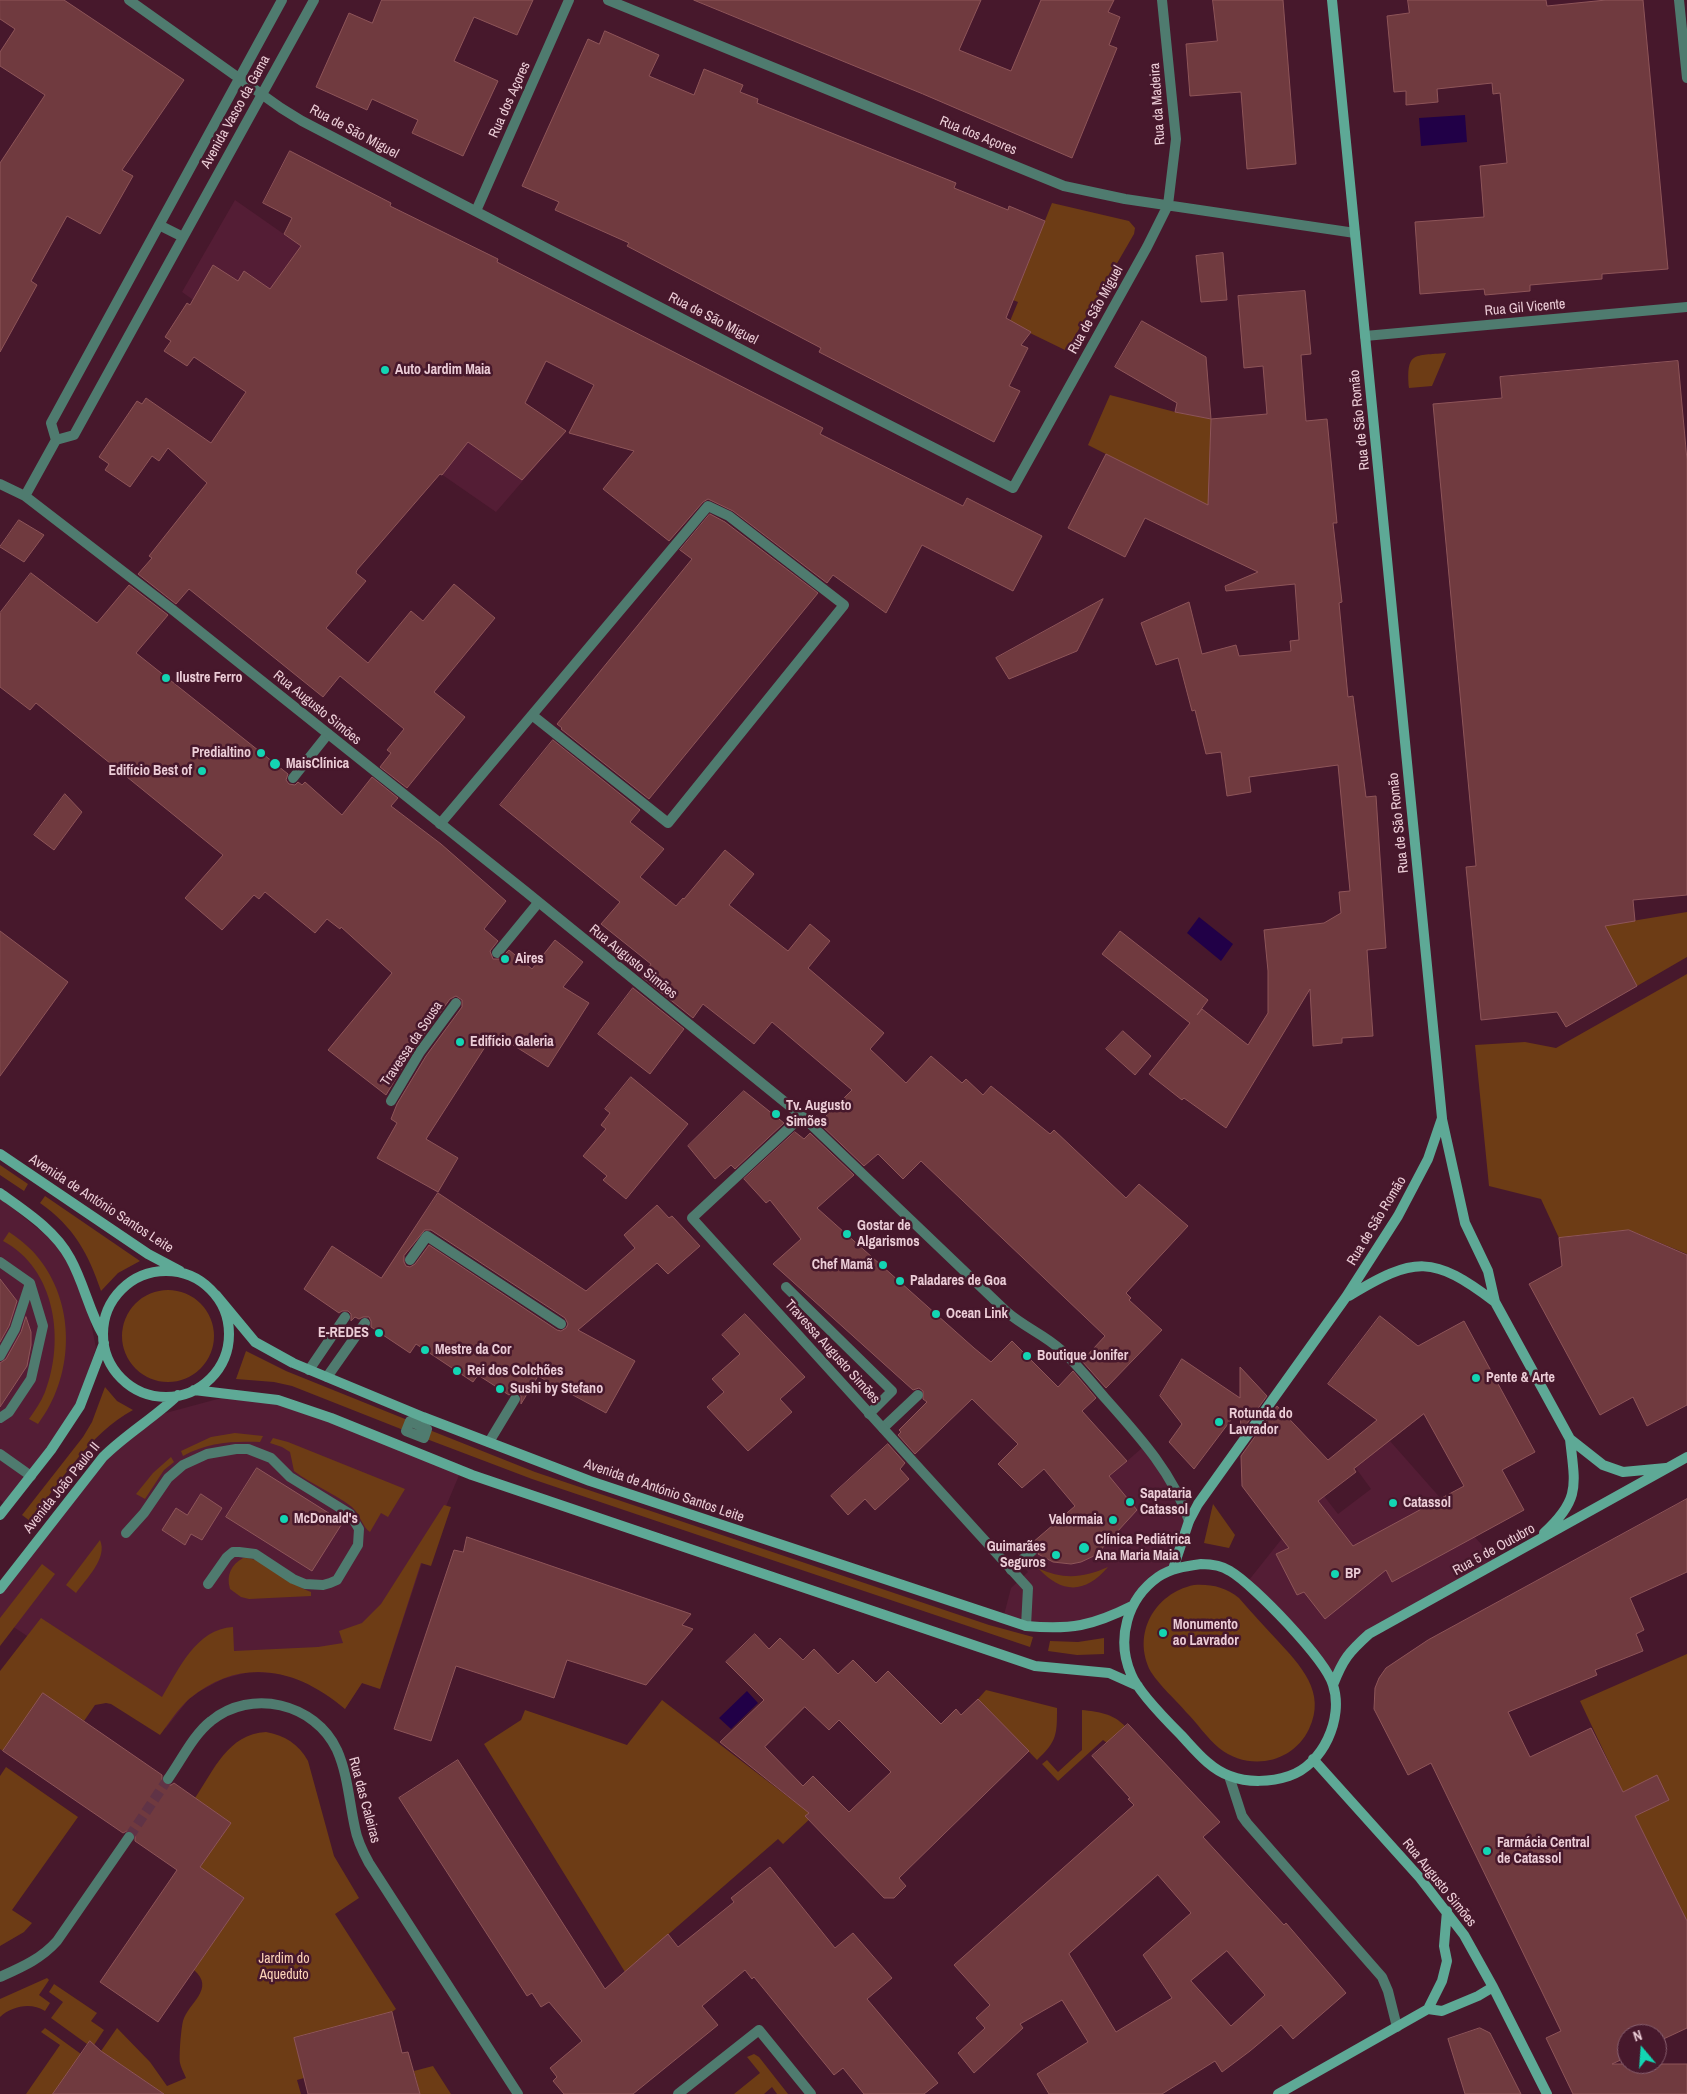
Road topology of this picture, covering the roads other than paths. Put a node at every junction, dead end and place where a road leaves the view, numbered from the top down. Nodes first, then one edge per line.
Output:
1 (129, 0) edge
2 (282, 0) edge
3 (314, 0) edge
4 (569, 0) edge
5 (608, 0) edge
6 (1162, 0) edge
7 (1332, 0) edge
8 (1679, 0) edge
9 (239, 78) junction
10 (1687, 78) edge
11 (261, 94) junction
12 (1168, 205) junction
13 (476, 211) junction
14 (159, 225) junction
15 (1355, 232) junction
16 (183, 237) junction
17 (1687, 306) edge
18 (1365, 336) junction
19 (56, 440) junction
20 (0, 484) edge
21 (25, 496) junction
22 (532, 715) junction
23 (328, 734) junction
24 (293, 778) dead end
25 (440, 824) junction
26 (538, 902) junction
27 (497, 953) dead end
28 (456, 1003) dead end
29 (392, 1101) dead end
30 (802, 1116) junction
31 (1442, 1118) junction
32 (0, 1154) edge
33 (0, 1193) edge
34 (410, 1260) dead end
35 (0, 1262) edge
36 (187, 1275) junction
37 (30, 1283) junction
38 (786, 1287) dead end
39 (216, 1295) junction
40 (1346, 1297) junction
41 (1495, 1302) junction
42 (345, 1317) dead end
43 (365, 1323) dead end
44 (562, 1324) dead end
45 (104, 1338) junction
46 (0, 1356) edge
47 (310, 1370) junction
48 (327, 1377) junction
49 (194, 1390) junction
50 (178, 1395) junction
51 (918, 1395) dead end
52 (515, 1399) dead end
53 (869, 1414) junction
54 (0, 1418) edge
55 (883, 1428) junction
56 (1570, 1439) junction
57 (489, 1442) junction
58 (0, 1454) edge
59 (1687, 1457) edge
60 (1666, 1468) junction
61 (31, 1476) junction
62 (0, 1515) edge
63 (1189, 1521) junction
64 (126, 1533) dead end
65 (1531, 1545) junction
66 (1033, 1550) dead end
67 (1173, 1569) junction
68 (1011, 1570) junction
69 (208, 1584) dead end
70 (0, 1589) edge
71 (1132, 1606) junction
72 (1026, 1626) junction
73 (1333, 1685) junction
74 (1138, 1686) junction
75 (1313, 1759) junction
76 (1229, 1776) junction
77 (168, 1779) tunnel mouth
78 (129, 1837) tunnel mouth
79 (1447, 1911) junction
80 (0, 1977) edge
81 (1494, 1987) junction
82 (1428, 2009) junction
83 (1397, 2027) junction
84 (691, 2090) edge
85 (518, 2094) edge
86 (678, 2094) edge
87 (811, 2094) edge
88 (1278, 2094) edge
89 (1547, 2094) edge

1 - 9 street, Rua de São Miguel
2 - 9 street, Avenida Vasco da Gama
3 - 11 street, Avenida Vasco da Gama
4 - 13 street, Rua dos Açores
5 - 12 street, Rua dos Açores
6 - 12 street, Rua da Madeira
7 - 15 main road, Rua de São Romão
8 - 10 street
9 - 11 street, Rua de São Miguel
9 - 14 street, Avenida Vasco da Gama
11 - 13 street, Rua de São Miguel
11 - 16 street, Avenida Vasco da Gama
12 - 13 street, Rua de São Miguel
12 - 15 street, Rua dos Açores
14 - 16 street
14 - 19 street, Avenida Vasco da Gama
15 - 18 main road, Rua de São Romão
16 - 19 street, Avenida Vasco da Gama
17 - 18 street, Rua Gil Vicente
18 - 31 main road, Rua de São Romão
19 - 21 street
20 - 21 street, Rua Augusto Simões
21 - 23 street, Rua Augusto Simões
22 - 22 street
22 - 25 street
23 - 24 street
23 - 25 street, Rua Augusto Simões
25 - 26 street, Rua Augusto Simões
26 - 27 street
26 - 30 street, Rua Augusto Simões
28 - 29 street, Travessa da Sousa
30 - 53 street, Travessa Augusto Simões
30 - 63 street, Rua Augusto Simões
31 - 40 main road, Rua de São Romão
31 - 41 main road
32 - 36 main road, Avenida de António Santos Leite
33 - 45 main road
34 - 44 street
35 - 37 street
36 - 39 main road
36 - 45 main road
37 - 46 street
37 - 54 street
38 - 53 street
39 - 47 main road, Avenida de António Santos Leite
39 - 49 main road
40 - 41 main road
40 - 63 main road, Rua de São Romão
41 - 56 main road
42 - 47 street
43 - 48 street
45 - 50 main road
45 - 61 main road
47 - 48 main road, Avenida de António Santos Leite
48 - 57 main road, Avenida de António Santos Leite
49 - 50 main road
49 - 74 main road
50 - 70 main road, Avenida João Paulo II
51 - 55 street
52 - 57 street
53 - 55 street, Travessa Augusto Simões
55 - 68 street, Travessa Augusto Simões
56 - 60 main road
56 - 65 main road
57 - 72 main road, Avenida de António Santos Leite
58 - 61 street
59 - 60 main road, Rua 5 de Outubro
60 - 65 main road, Rua 5 de Outubro
61 - 62 main road
63 - 67 main road, Rua de São Romão
64 - 69 street
65 - 73 main road, Rua 5 de Outubro
66 - 68 street
67 - 71 main road
67 - 73 main road
68 - 72 street, Travessa Augusto Simões
71 - 72 main road, Avenida de António Santos Leite
71 - 74 main road
73 - 75 main road
74 - 76 main road
75 - 76 main road
75 - 79 main road, Rua Augusto Simões
76 - 83 street
77 - 85 street, Rua das Caleiras
78 - 80 street
79 - 81 main road, Rua Augusto Simões
79 - 82 main road
81 - 82 main road
81 - 89 main road, Rua Augusto Simões
82 - 83 main road
83 - 88 main road
84 - 86 street
84 - 87 street

